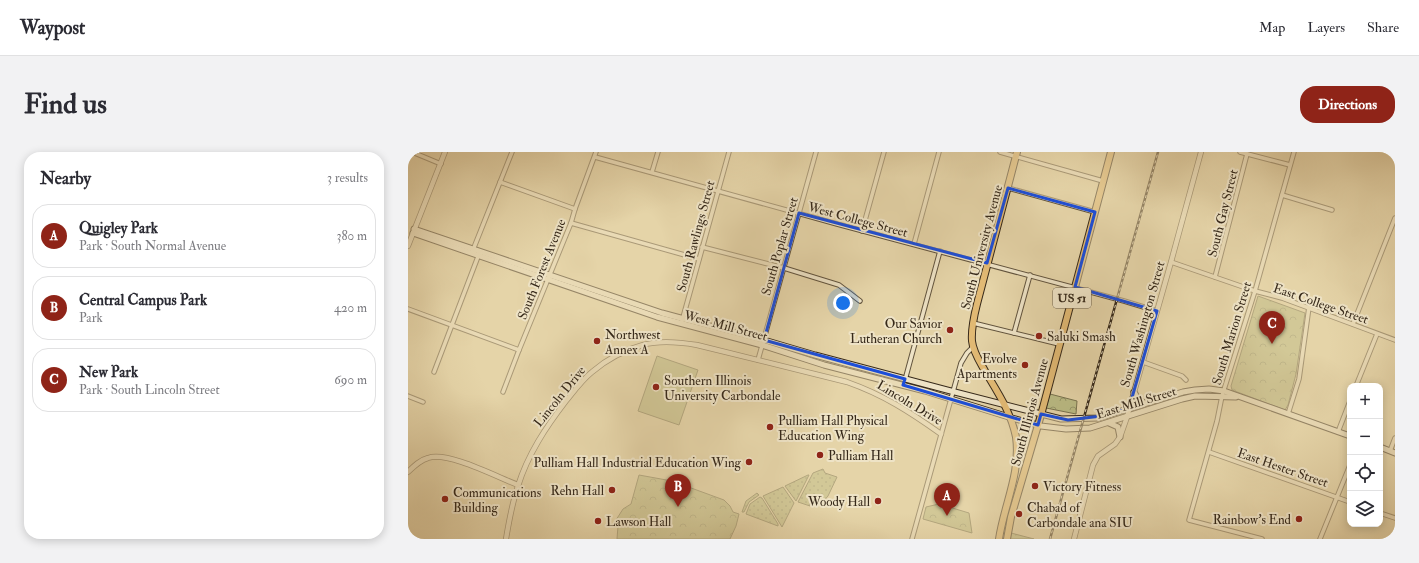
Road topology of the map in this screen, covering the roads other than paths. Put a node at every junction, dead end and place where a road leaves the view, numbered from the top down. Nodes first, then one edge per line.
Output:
1 (412, 152) edge
2 (445, 152) edge
3 (512, 152) edge
4 (596, 152) edge
5 (658, 152) edge
6 (729, 152) edge
7 (816, 152) edge
8 (884, 152) edge
9 (939, 152) edge
10 (1000, 152) edge
11 (1111, 152) edge
12 (1201, 152) edge
13 (1240, 152) edge
14 (1294, 152) edge
15 (1017, 154) edge
16 (1247, 154) junction
17 (594, 157) junction
18 (441, 164) junction
19 (1290, 165) junction
20 (652, 172) junction
21 (1103, 181) junction
22 (500, 182) junction
23 (1008, 188) junction
24 (717, 191) junction
25 (1282, 195) junction
26 (575, 209) junction
27 (1332, 210) dead end
28 (1095, 212) junction
29 (799, 213) junction
30 (1395, 218) edge
31 (571, 223) junction
32 (1394, 226) edge
33 (414, 231) junction
34 (862, 231) junction
35 (914, 244) junction
36 (408, 246) edge
37 (702, 247) junction
38 (473, 251) junction
39 (940, 251) junction
40 (479, 253) junction
41 (699, 258) junction
42 (1171, 262) junction
43 (987, 263) junction
44 (784, 268) junction
45 (1030, 275) junction
46 (548, 277) junction
47 (1215, 277) junction
48 (1075, 287) junction
49 (1255, 291) junction
50 (860, 301) dead end
51 (1309, 307) junction
52 (408, 309) edge
53 (1157, 311) junction
54 (682, 322) junction
55 (973, 323) junction
56 (1353, 324) junction
57 (453, 325) junction
58 (1014, 333) junction
59 (1377, 334) junction
60 (764, 340) junction
61 (1395, 340) edge
62 (1060, 344) junction
63 (762, 345) junction
64 (973, 347) junction
65 (519, 350) junction
66 (758, 360) junction
67 (1143, 362) junction
68 (434, 372) dead end
69 (905, 379) junction
70 (1186, 380) dead end
71 (1357, 383) edge
72 (903, 385) junction
73 (503, 392) dead end
74 (952, 392) junction
75 (1134, 392) junction
76 (1223, 394) junction
77 (408, 396) edge
78 (951, 398) junction
79 (423, 402) dead end
80 (1144, 403) junction
81 (1006, 405) junction
82 (1129, 408) junction
83 (1347, 409) edge
84 (1041, 414) junction
85 (1288, 414) junction
86 (1127, 417) junction
87 (1012, 418) junction
88 (1109, 423) junction
89 (1038, 425) junction
90 (1338, 432) junction
91 (941, 434) junction
92 (1347, 435) edge
93 (1120, 437) junction
94 (1395, 438) edge
95 (1208, 452) junction
96 (1392, 452) edge
97 (408, 472) edge
98 (1347, 473) edge
99 (518, 485) junction
100 (1338, 497) junction
101 (1347, 501) edge
102 (1383, 514) edge
103 (1395, 518) edge
104 (506, 539) edge
105 (912, 539) edge
106 (999, 539) edge
107 (1007, 539) edge
108 (1074, 539) edge
109 (1262, 539) edge
110 (1320, 539) edge

1 - 18 street
2 - 18 street
3 - 22 street
4 - 17 street, South Forest Avenue
5 - 20 street
6 - 24 street, South Rawlings Street
7 - 29 street, South Poplar Street
8 - 34 street
9 - 35 street
10 - 15 street
11 - 21 highway, South Illinois Avenue / US 51
12 - 42 street, South Washington Street
13 - 16 street
14 - 19 street, South Marion Street
15 - 21 street
15 - 23 highway, South University Avenue
16 - 19 street
16 - 47 street, South Gay Street
17 - 20 street, West College Street
17 - 26 street, South Forest Avenue
18 - 33 street
19 - 25 street, South Marion Street
20 - 24 street, West College Street
21 - 28 highway, South Illinois Avenue / US 51
22 - 26 street
22 - 38 street
23 - 28 street
23 - 43 highway, South University Avenue
24 - 29 street, West College Street
24 - 37 street, South Rawlings Street
25 - 27 street
25 - 49 street, South Marion Street
26 - 31 street, South Forest Avenue
28 - 48 highway, South Illinois Avenue / US 51
29 - 34 street, West College Street
29 - 44 street, South Poplar Street
30 - 32 street
31 - 41 street
31 - 46 street, South Forest Avenue
32 - 56 street
33 - 36 street
33 - 38 main road, West Mill Street
34 - 35 street, West College Street
35 - 39 street, West College Street
37 - 41 street, South Rawlings Street
37 - 44 street
38 - 40 main road, West Mill Street
39 - 43 street, West College Street
39 - 69 street
40 - 46 main road, West Mill Street
40 - 57 street
41 - 54 street, South Rawlings Street
42 - 47 street, East College Street
42 - 53 street, South Washington Street
43 - 45 street, West College Street
43 - 55 highway, South University Avenue
44 - 50 street
44 - 60 street, South Poplar Street
45 - 48 street, West College Street
45 - 58 street
46 - 54 main road, West Mill Street
46 - 65 street, South Forest Avenue
47 - 49 street, East College Street
48 - 53 street, West College Street
48 - 62 highway, South Illinois Avenue / US 51
49 - 51 street, East College Street
49 - 76 street, South Marion Street
51 - 56 street, East College Street
51 - 85 street
52 - 57 street
53 - 67 street, South Washington Street
54 - 60 main road, West Mill Street
54 - 63 main road, West Mill Street
55 - 58 street
55 - 64 highway, South University Avenue
56 - 59 street, East College Street
57 - 65 street
57 - 68 street
58 - 62 street
59 - 61 street, East College Street
59 - 71 street
60 - 63 street, South Poplar Street
60 - 69 main road, West Mill Street
62 - 84 highway, South Illinois Avenue / US 51
63 - 66 street, South Poplar Street
63 - 72 main road, West Mill Street
64 - 74 street
64 - 81 highway, South Illinois Avenue
65 - 73 street, South Forest Avenue
66 - 91 street, Lincoln Drive
66 - 99 street, Lincoln Drive
67 - 70 street
67 - 75 street, South Washington Street
69 - 72 street
69 - 74 main road, West Mill Street
72 - 78 main road, West Mill Street
74 - 78 street
74 - 81 main road, West Mill Street
75 - 80 main road
75 - 82 street, South Washington Street
76 - 80 main road, East Mill Street
76 - 85 main road, East Mill Street
76 - 86 main road, East Mill Street
76 - 95 street, South Marion Street
77 - 79 street
78 - 87 main road, West Mill Street
78 - 91 street
80 - 82 main road, East Mill Street
81 - 84 main road, West Mill Street
81 - 87 highway, South Illinois Avenue
82 - 84 main road, East Mill Street
82 - 86 street, South Washington Street
83 - 90 street
84 - 89 highway, South Illinois Avenue / US 51
85 - 90 main road, East Mill Street
86 - 88 main road, East Mill Street
86 - 93 street, South Washington Street
87 - 89 main road, West Mill Street
87 - 106 highway, South Illinois Avenue
88 - 89 main road, East Mill Street
88 - 93 main road
89 - 107 highway, South Illinois Avenue / US 51
90 - 92 main road, East Mill Street
91 - 105 street
93 - 108 street, South Washington Street
94 - 96 street
95 - 100 street, East Hester Street
95 - 109 street, South Marion Street
97 - 99 street
98 - 100 street
99 - 104 street, Lincoln Drive
100 - 101 street, East Hester Street
100 - 110 street
102 - 103 street

